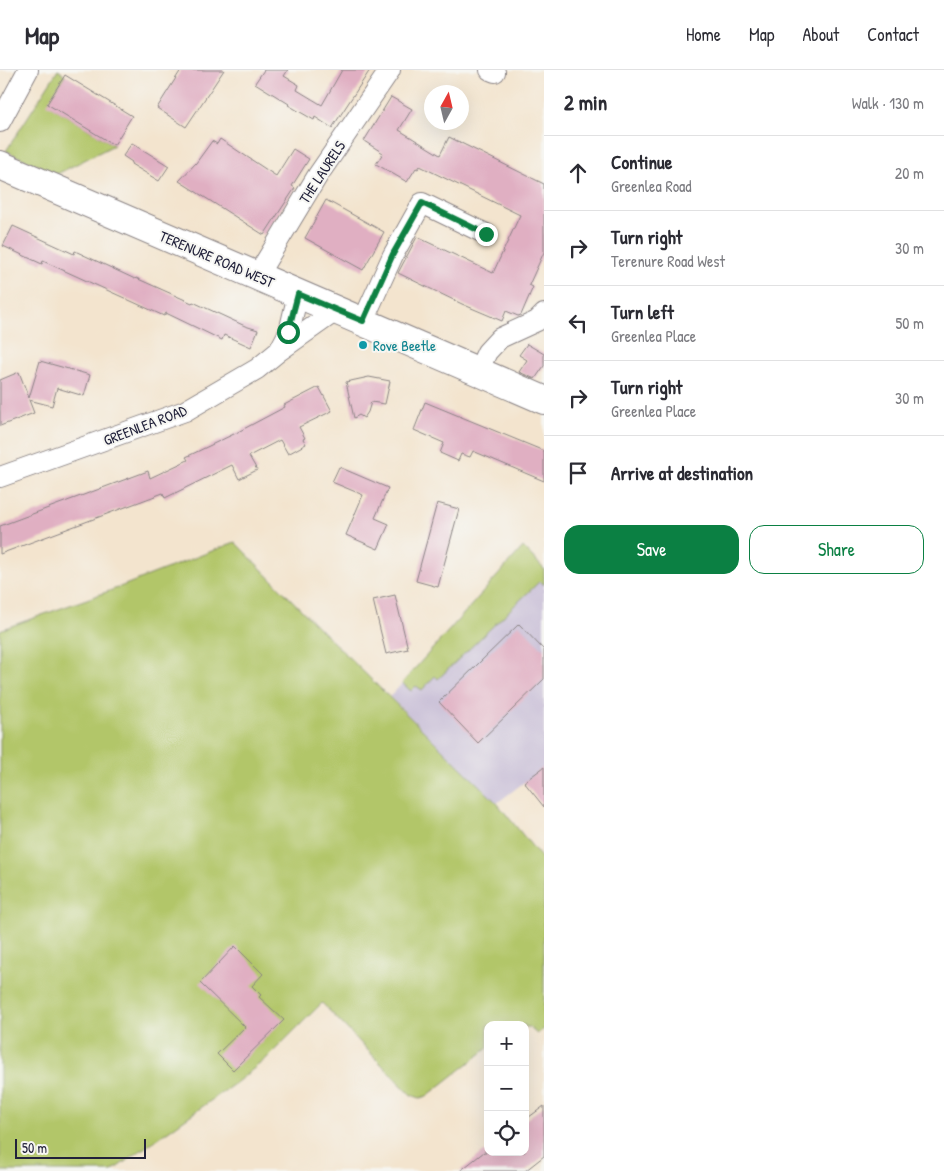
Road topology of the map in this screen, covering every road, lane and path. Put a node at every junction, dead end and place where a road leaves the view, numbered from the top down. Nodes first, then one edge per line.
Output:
1 (28, 70) edge
2 (390, 70) edge
3 (0, 122) edge
4 (0, 165) edge
5 (486, 234) dead end
6 (257, 276) junction
7 (298, 294) junction
8 (337, 310) junction
9 (544, 314) edge
10 (363, 321) junction
11 (279, 351) junction
12 (478, 371) junction
13 (544, 400) edge
14 (0, 477) edge

1 - 3 street
2 - 6 street, THE LAURELS
4 - 6 main road, TERENURE ROAD WEST
5 - 10 street
6 - 7 main road, TERENURE ROAD WEST
7 - 8 main road, TERENURE ROAD WEST
7 - 11 street, GREENLEA ROAD
8 - 10 main road, TERENURE ROAD WEST
8 - 11 street, GREENLEA ROAD
9 - 12 street
10 - 12 main road, TERENURE ROAD WEST
11 - 14 street, GREENLEA ROAD
12 - 13 main road, TERENURE ROAD WEST

